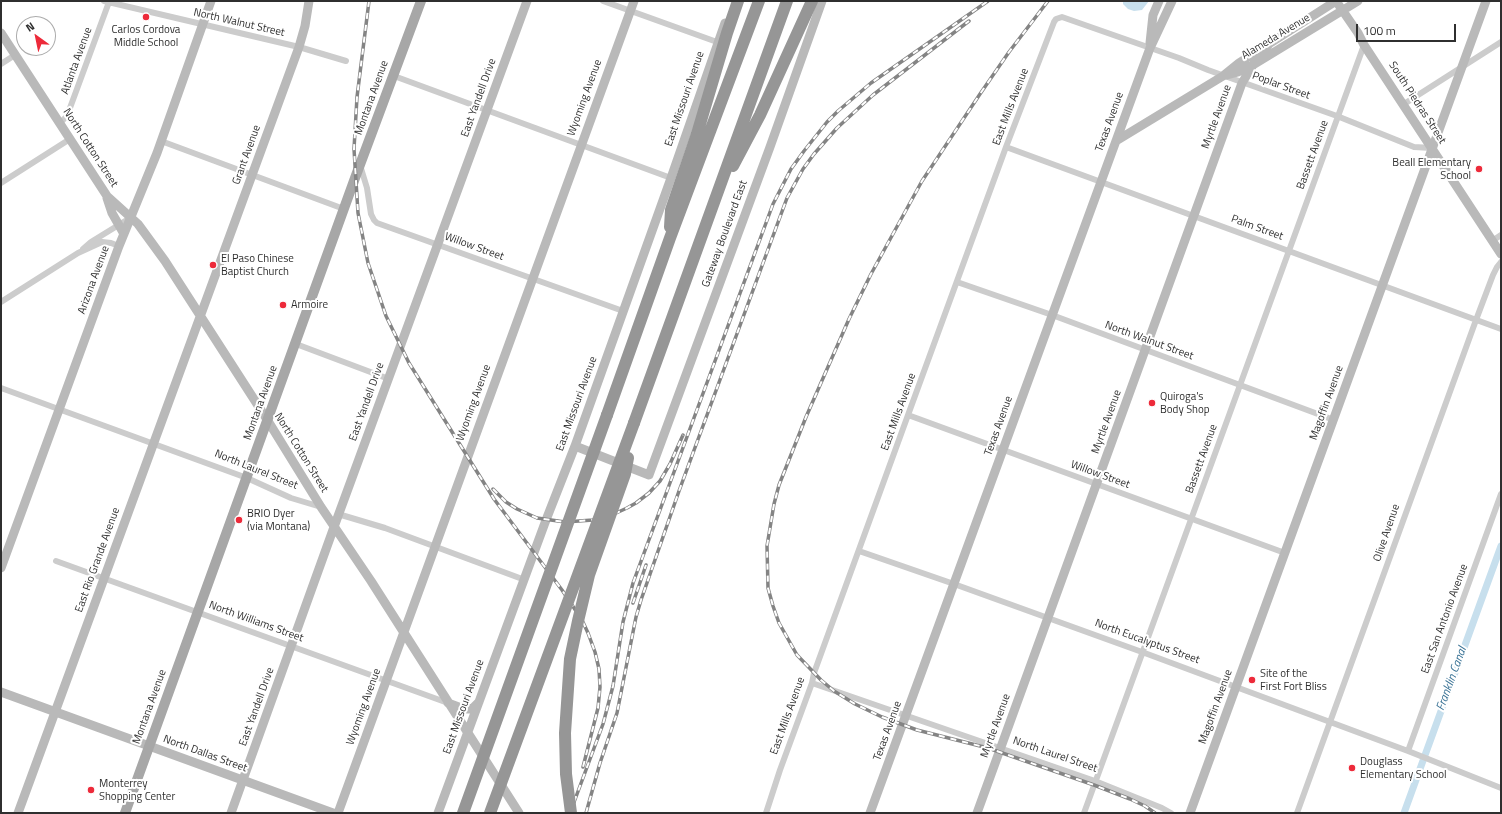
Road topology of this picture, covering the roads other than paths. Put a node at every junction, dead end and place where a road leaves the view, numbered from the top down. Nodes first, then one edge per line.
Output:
1 (211, 1) edge
2 (308, 1) edge
3 (421, 1) edge
4 (527, 1) edge
5 (603, 1) edge
6 (634, 1) edge
7 (733, 1) edge
8 (738, 1) edge
9 (759, 1) edge
10 (787, 1) edge
11 (812, 1) edge
12 (822, 1) edge
13 (1158, 1) edge
14 (1166, 1) edge
15 (1172, 1) edge
16 (1358, 1) edge
17 (1486, 1) edge
18 (106, 2) edge
19 (1331, 2) edge
20 (630, 11) junction
21 (1339, 13) junction
22 (1056, 19) joint
23 (203, 24) junction
24 (1, 33) edge
25 (717, 42) junction
26 (1501, 42) edge
27 (1269, 44) junction
28 (1364, 45) junction
29 (299, 47) junction
30 (1150, 48) junction
31 (15, 55) junction
32 (346, 61) dead end
33 (1, 64) edge
34 (1253, 65) junction
35 (1462, 67) junction
36 (394, 76) junction
37 (1223, 76) junction
38 (1242, 83) junction
39 (1404, 104) junction
40 (487, 110) junction
41 (1337, 116) junction
42 (60, 123) junction
43 (70, 139) junction
44 (161, 141) junction
45 (1116, 141) junction
46 (581, 145) junction
47 (1006, 147) junction
48 (1432, 148) junction
49 (360, 165) junction
50 (252, 175) junction
51 (671, 178) junction
52 (1101, 182) junction
53 (1, 183) edge
54 (107, 196) junction
55 (711, 208) junction
56 (344, 209) junction
57 (1194, 216) junction
58 (130, 218) junction
59 (119, 224) junction
60 (124, 234) junction
61 (1501, 235) edge
62 (670, 238) junction
63 (1492, 241) junction
64 (437, 244) junction
65 (119, 246) junction
66 (1289, 250) junction
67 (78, 253) junction
68 (1501, 254) edge
69 (1501, 262) edge
70 (533, 279) junction
71 (957, 282) junction
72 (1383, 286) junction
73 (1, 294) edge
74 (3, 301) edge
75 (623, 311) junction
76 (1052, 315) junction
77 (200, 316) junction
78 (1476, 320) junction
79 (1501, 328) edge
80 (296, 344) junction
81 (1146, 350) junction
82 (389, 378) junction
83 (1240, 384) junction
84 (1, 388) edge
85 (59, 409) junction
86 (908, 415) junction
87 (1334, 420) junction
88 (268, 421) junction
89 (634, 423) junction
90 (153, 443) junction
91 (575, 446) junction
92 (1003, 450) junction
93 (247, 478) junction
94 (1097, 484) junction
95 (1501, 494) edge
96 (321, 507) junction
97 (338, 514) junction
98 (1191, 519) junction
99 (334, 527) junction
100 (5, 544) edge
101 (435, 546) junction
102 (859, 551) junction
103 (1285, 553) junction
104 (56, 561) dead end
105 (1, 568) edge
106 (104, 579) junction
107 (525, 580) junction
108 (954, 584) junction
109 (198, 612) junction
110 (1048, 618) junction
111 (404, 633) junction
112 (292, 646) junction
113 (1142, 652) junction
114 (386, 681) junction
115 (812, 683) junction
116 (1236, 688) junction
117 (1, 692) edge
118 (479, 702) junction
119 (448, 703) junction
120 (55, 712) junction
121 (906, 715) junction
122 (1330, 722) junction
123 (468, 732) junction
124 (149, 746) junction
125 (1000, 749) junction
126 (1408, 751) junction
127 (243, 780) junction
128 (1095, 781) junction
129 (1501, 788) edge
130 (518, 811) edge
131 (18, 813) edge
132 (124, 813) edge
133 (231, 813) edge
134 (333, 813) edge
135 (338, 813) edge
136 (438, 813) edge
137 (463, 813) edge
138 (490, 813) edge
139 (571, 813) edge
140 (766, 813) edge
141 (870, 813) edge
142 (977, 813) edge
143 (1084, 813) edge
144 (1171, 813) edge
145 (1190, 813) edge
146 (1297, 813) edge

1 - 23 main road, Arizona Avenue
2 - 29 main road, Grant Avenue
3 - 36 main road, Montana Avenue
4 - 40 main road, East Yandell Drive
5 - 20 street
6 - 20 main road, Wyoming Avenue
7 - 25 main road, East Missouri Avenue
8 - 62 highway
9 - 62 highway
10 - 55 highway
11 - 55 highway
12 - 91 main road, Gateway Boulevard East
13 - 30 main road, Texas Avenue
14 - 30 main road
15 - 30 main road, Texas Avenue
16 - 21 main road, Alameda Avenue
17 - 35 main road, Magoffin Avenue
18 - 23 street, North Walnut Street
18 - 42 street, Atlanta Avenue
19 - 21 main road, South Piedras Street
19 - 27 main road, Alameda Avenue
20 - 25 street
20 - 46 main road, Wyoming Avenue
21 - 28 main road, South Piedras Street
21 - 34 main road, Alameda Avenue
22 - 30 street, Poplar Street
22 - 47 street, East Mills Avenue
23 - 29 street, North Walnut Street
23 - 44 main road, Arizona Avenue
24 - 31 main road, North Cotton Street
25 - 51 main road, East Missouri Avenue
26 - 35 street
27 - 34 main road, Myrtle Avenue
27 - 37 main road, Alameda Avenue
28 - 39 main road, South Piedras Street
28 - 41 street, Bassett Avenue
29 - 32 street, North Walnut Street
29 - 50 main road, Grant Avenue
30 - 37 street, Poplar Street
30 - 45 main road, Texas Avenue
31 - 33 street
31 - 42 main road, North Cotton Street
34 - 37 main road, Alameda Avenue
34 - 38 main road, Myrtle Avenue
35 - 39 street
35 - 48 main road, Magoffin Avenue
36 - 40 street
36 - 49 main road, Montana Avenue
37 - 38 street, Poplar Street
37 - 45 main road, Alameda Avenue
38 - 41 street, Poplar Street
38 - 57 main road, Myrtle Avenue
39 - 48 main road, South Piedras Street
40 - 46 street
40 - 64 main road, East Yandell Drive
41 - 48 street, Poplar Street
41 - 66 street, Bassett Avenue
42 - 43 main road, North Cotton Street
43 - 53 street
43 - 54 main road, North Cotton Street
44 - 50 street
44 - 58 main road, Arizona Avenue
45 - 52 main road, Texas Avenue
46 - 51 street
46 - 70 main road, Wyoming Avenue
47 - 52 street, Palm Street
47 - 71 street, East Mills Avenue
48 - 63 main road, South Piedras Street
48 - 72 main road, Magoffin Avenue
49 - 56 main road, Montana Avenue
49 - 64 street, Willow Street
50 - 56 street
50 - 77 main road, Grant Avenue
51 - 75 main road, East Missouri Avenue
52 - 57 street, Palm Street
52 - 76 main road, Texas Avenue
54 - 58 main road, North Cotton Street
54 - 59 main road
55 - 89 highway
56 - 80 main road, Montana Avenue
57 - 66 street, Palm Street
57 - 81 main road, Myrtle Avenue
58 - 59 street
58 - 60 main road, Arizona Avenue
58 - 77 main road, North Cotton Street
59 - 60 main road
59 - 67 street
60 - 65 main road, Arizona Avenue
61 - 63 street
62 - 137 highway, bridge
63 - 68 main road, South Piedras Street
64 - 70 street, Willow Street
64 - 82 main road, East Yandell Drive
65 - 67 street
65 - 85 main road, Arizona Avenue
66 - 72 street, Palm Street
66 - 83 street, Bassett Avenue
67 - 74 street
69 - 78 street, Olive Avenue
70 - 75 street, Willow Street
70 - 101 main road, Wyoming Avenue
71 - 76 street, North Walnut Street
71 - 86 street, East Mills Avenue
72 - 78 street, Palm Street
72 - 87 main road, Magoffin Avenue
73 - 74 street
75 - 91 main road, East Missouri Avenue
76 - 81 street, North Walnut Street
76 - 92 main road, Texas Avenue
77 - 88 main road, North Cotton Street
77 - 90 main road, East Rio Grande Avenue
78 - 79 street, Palm Street
78 - 122 street, Olive Avenue
80 - 82 street
80 - 88 main road, Montana Avenue
81 - 83 street, North Walnut Street
81 - 94 main road, Myrtle Avenue
82 - 97 main road, East Yandell Drive
83 - 87 street, North Walnut Street
83 - 98 street, Bassett Avenue
84 - 85 street, North Laurel Street
85 - 90 street, North Laurel Street
85 - 100 main road, Arizona Avenue
86 - 92 street, Willow Street
86 - 102 street, East Mills Avenue
87 - 103 main road, Magoffin Avenue
88 - 93 main road, Montana Avenue
88 - 96 main road, North Cotton Street
89 - 138 highway, bridge
89 - 139 highway, bridge
90 - 93 street, North Laurel Street
90 - 106 main road, East Rio Grande Avenue
91 - 107 main road, East Missouri Avenue
92 - 94 street, Willow Street
92 - 108 main road, Texas Avenue
93 - 96 street, North Laurel Street
93 - 109 main road, Montana Avenue
94 - 98 street, Willow Street
94 - 110 main road, Myrtle Avenue
95 - 126 street, East San Antonio Avenue
96 - 97 main road, North Laurel Street
96 - 99 main road, North Cotton Street
97 - 99 main road, East Yandell Drive
97 - 101 street, North Laurel Street
98 - 103 street, Willow Street
98 - 113 street, Bassett Avenue
99 - 111 main road, North Cotton Street
99 - 112 main road, East Yandell Drive
100 - 105 main road, Arizona Avenue
101 - 107 street, North Laurel Street
101 - 111 main road, Wyoming Avenue
102 - 108 street, North Eucalyptus Street
102 - 115 street, East Mills Avenue
103 - 116 main road, Magoffin Avenue
104 - 106 street, North Williams Street
106 - 109 street, North Williams Street
106 - 120 main road, East Rio Grande Avenue
107 - 118 main road, East Missouri Avenue
108 - 110 street, North Eucalyptus Street
108 - 121 main road, Texas Avenue
109 - 112 street, North Williams Street
109 - 124 main road, Montana Avenue
110 - 113 street, North Eucalyptus Street
110 - 125 main road, Myrtle Avenue
111 - 114 main road, Wyoming Avenue
111 - 119 main road, North Cotton Street
112 - 114 street, North Williams Street
112 - 127 main road, East Yandell Drive
113 - 116 street, North Eucalyptus Street
113 - 128 street, Bassett Avenue
114 - 119 street, North Williams Street
114 - 135 main road, Wyoming Avenue
115 - 121 street, North Laurel Street
115 - 140 street, East Mills Avenue
116 - 122 street, North Eucalyptus Street
116 - 145 main road, Magoffin Avenue
117 - 120 main road, North Dallas Street
118 - 119 main road
118 - 123 main road, East Missouri Avenue
119 - 123 main road, North Cotton Street
120 - 124 main road, North Dallas Street
120 - 131 main road, East Rio Grande Avenue
121 - 125 street, North Laurel Street
121 - 141 main road, Texas Avenue
122 - 126 street, North Eucalyptus Street
122 - 146 street, Olive Avenue
123 - 130 main road, North Cotton Street
123 - 136 main road, East Missouri Avenue
124 - 127 main road, North Dallas Street
124 - 132 main road, Montana Avenue
125 - 128 street, North Laurel Street
125 - 142 main road, Myrtle Avenue
126 - 129 street, North Eucalyptus Street
127 - 133 main road, East Yandell Drive
127 - 134 main road, North Dallas Street
128 - 143 street, Bassett Avenue
128 - 144 street, North Laurel Street

